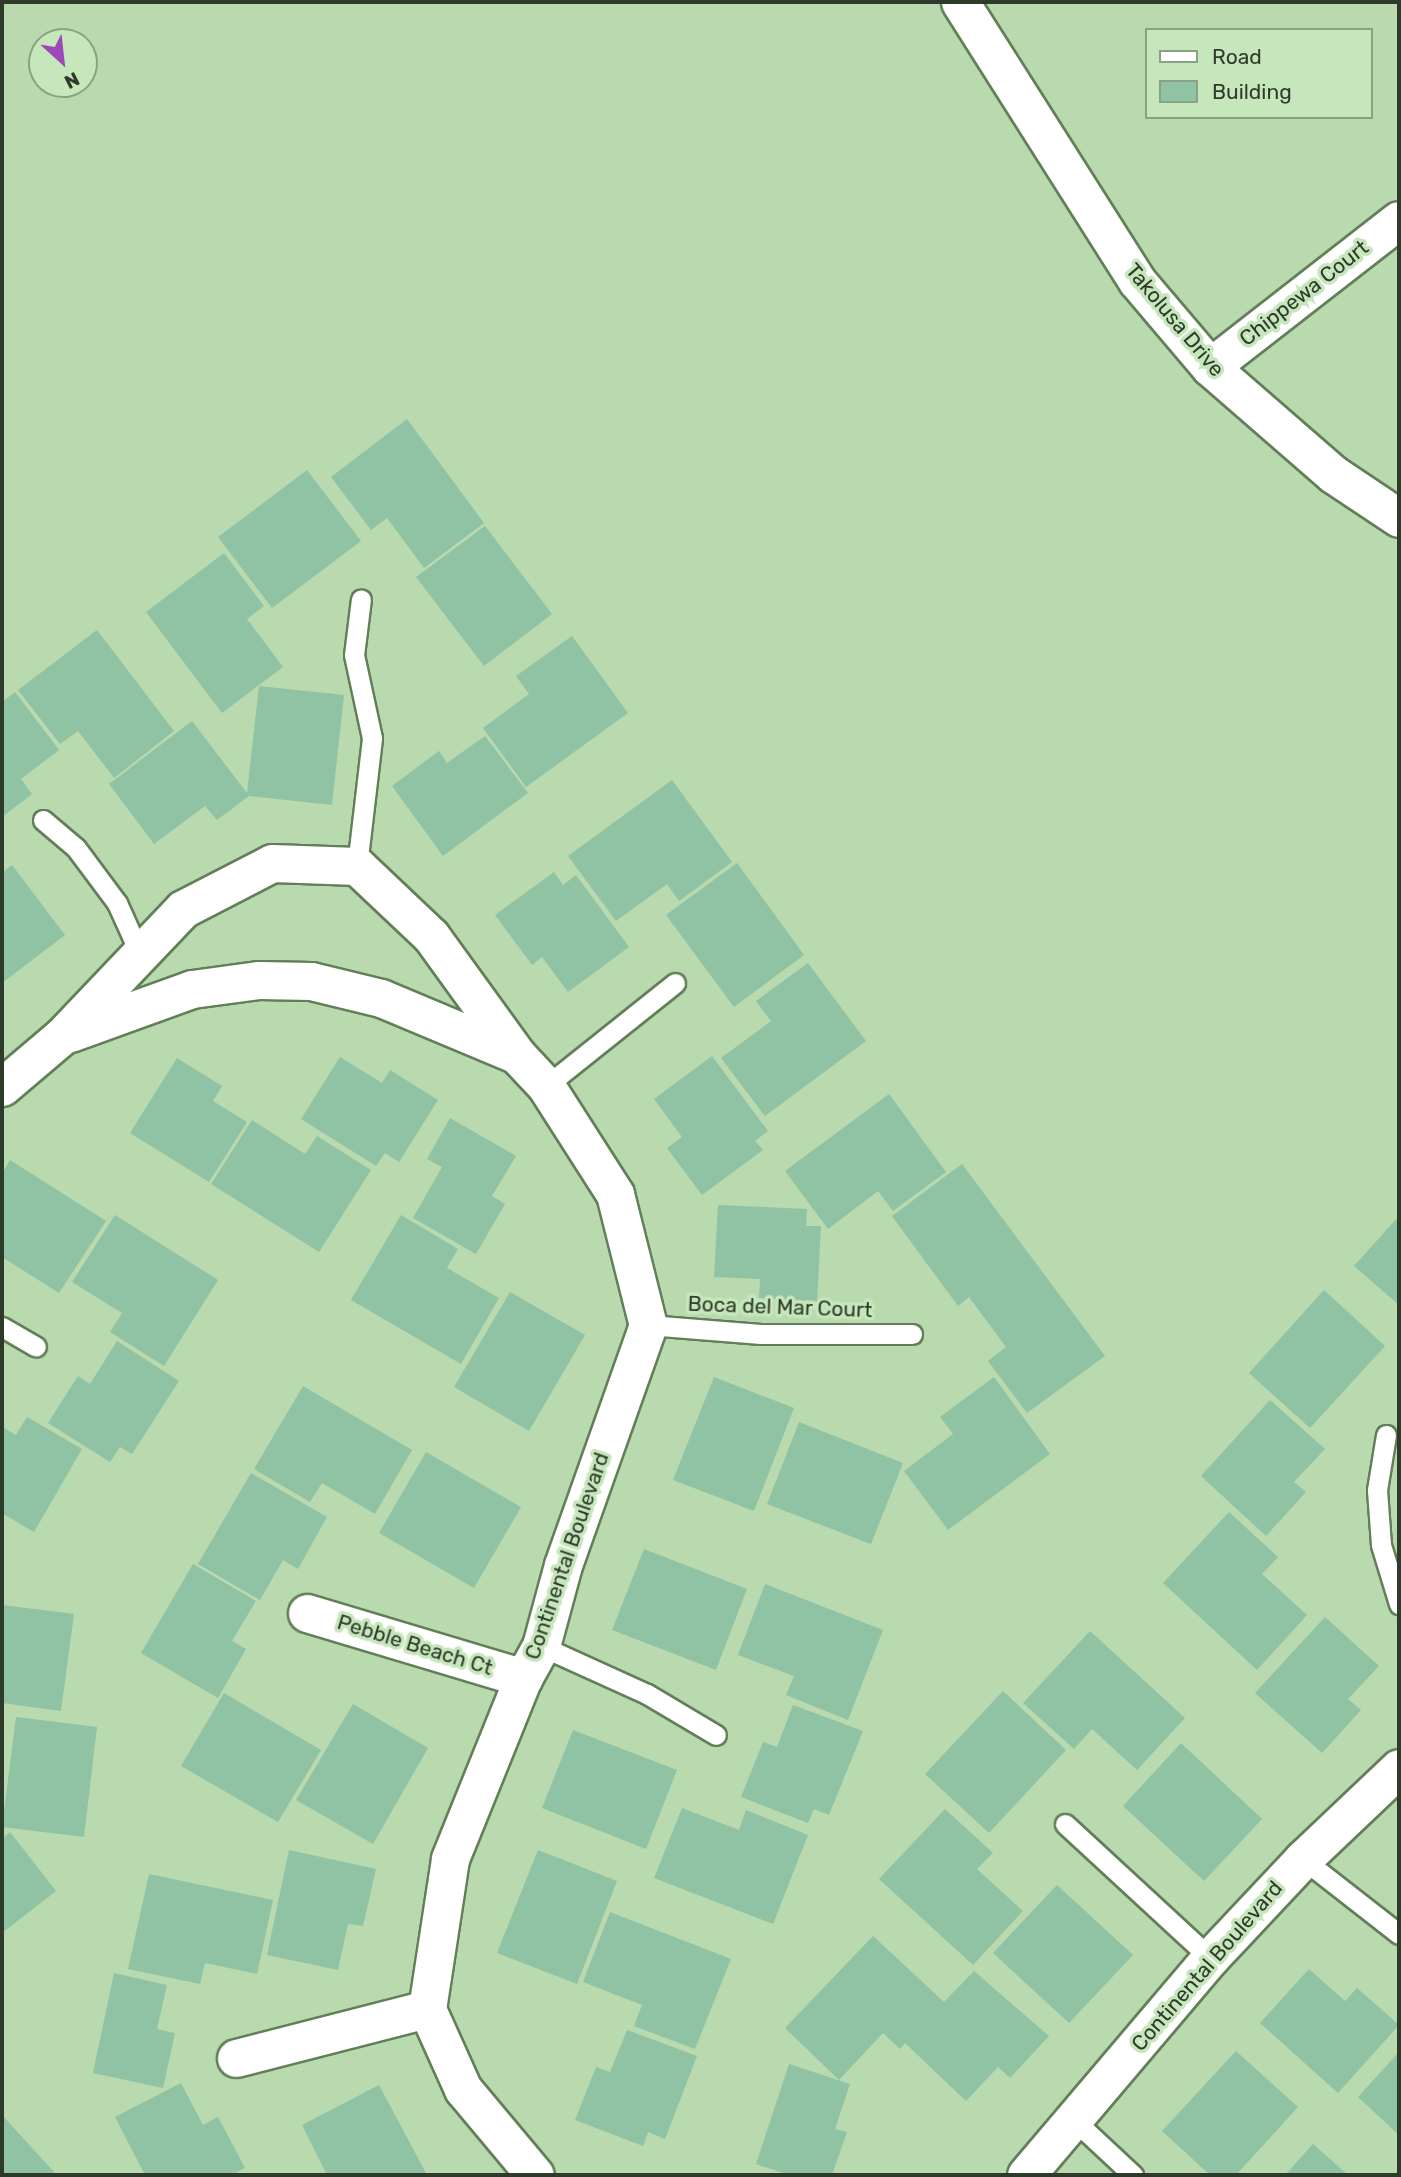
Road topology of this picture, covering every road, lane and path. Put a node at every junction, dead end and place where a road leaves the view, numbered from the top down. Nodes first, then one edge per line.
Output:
1 (960, 2) edge
2 (1399, 220) edge
3 (1210, 367) junction
4 (1399, 518) edge
5 (361, 599) dead end
6 (43, 820) dead end
7 (357, 866) junction
8 (140, 954) junction
9 (675, 983) dead end
10 (62, 1036) junction
11 (517, 1055) junction
12 (546, 1086) junction
13 (2, 1087) edge
14 (648, 1325) junction
15 (2, 1327) edge
16 (912, 1334) dead end
17 (36, 1347) dead end
18 (1386, 1435) dead end
19 (1399, 1604) edge
20 (307, 1613) dead end
21 (541, 1646) junction
22 (523, 1678) junction
23 (716, 1735) dead end
24 (1399, 1768) edge
25 (1065, 1824) dead end
26 (1303, 1859) junction
27 (1399, 1934) edge
28 (1210, 1958) junction
29 (427, 2009) junction
30 (236, 2057) dead end
31 (1074, 2120) junction
32 (535, 2175) edge
33 (1026, 2175) edge
34 (1133, 2175) edge

1 - 3 street, Takolusa Drive
2 - 3 street, Chippewa Court
3 - 4 street, Takolusa Drive
5 - 7 lane
6 - 8 lane
7 - 8 street
7 - 11 street
8 - 10 street
9 - 12 lane
10 - 11 street
10 - 13 street
11 - 12 street
12 - 14 street
14 - 16 lane, Boca del Mar Court
14 - 21 street, Continental Boulevard
15 - 17 lane
18 - 19 lane
20 - 22 street, Pebble Beach Ct
21 - 22 street, Continental Boulevard
21 - 23 lane
22 - 29 street, Continental Boulevard
24 - 26 street, Continental Boulevard
25 - 28 lane
26 - 27 lane
26 - 28 street, Continental Boulevard
28 - 31 street, Continental Boulevard
29 - 30 street
29 - 32 street
31 - 33 street, Continental Boulevard
31 - 34 lane

